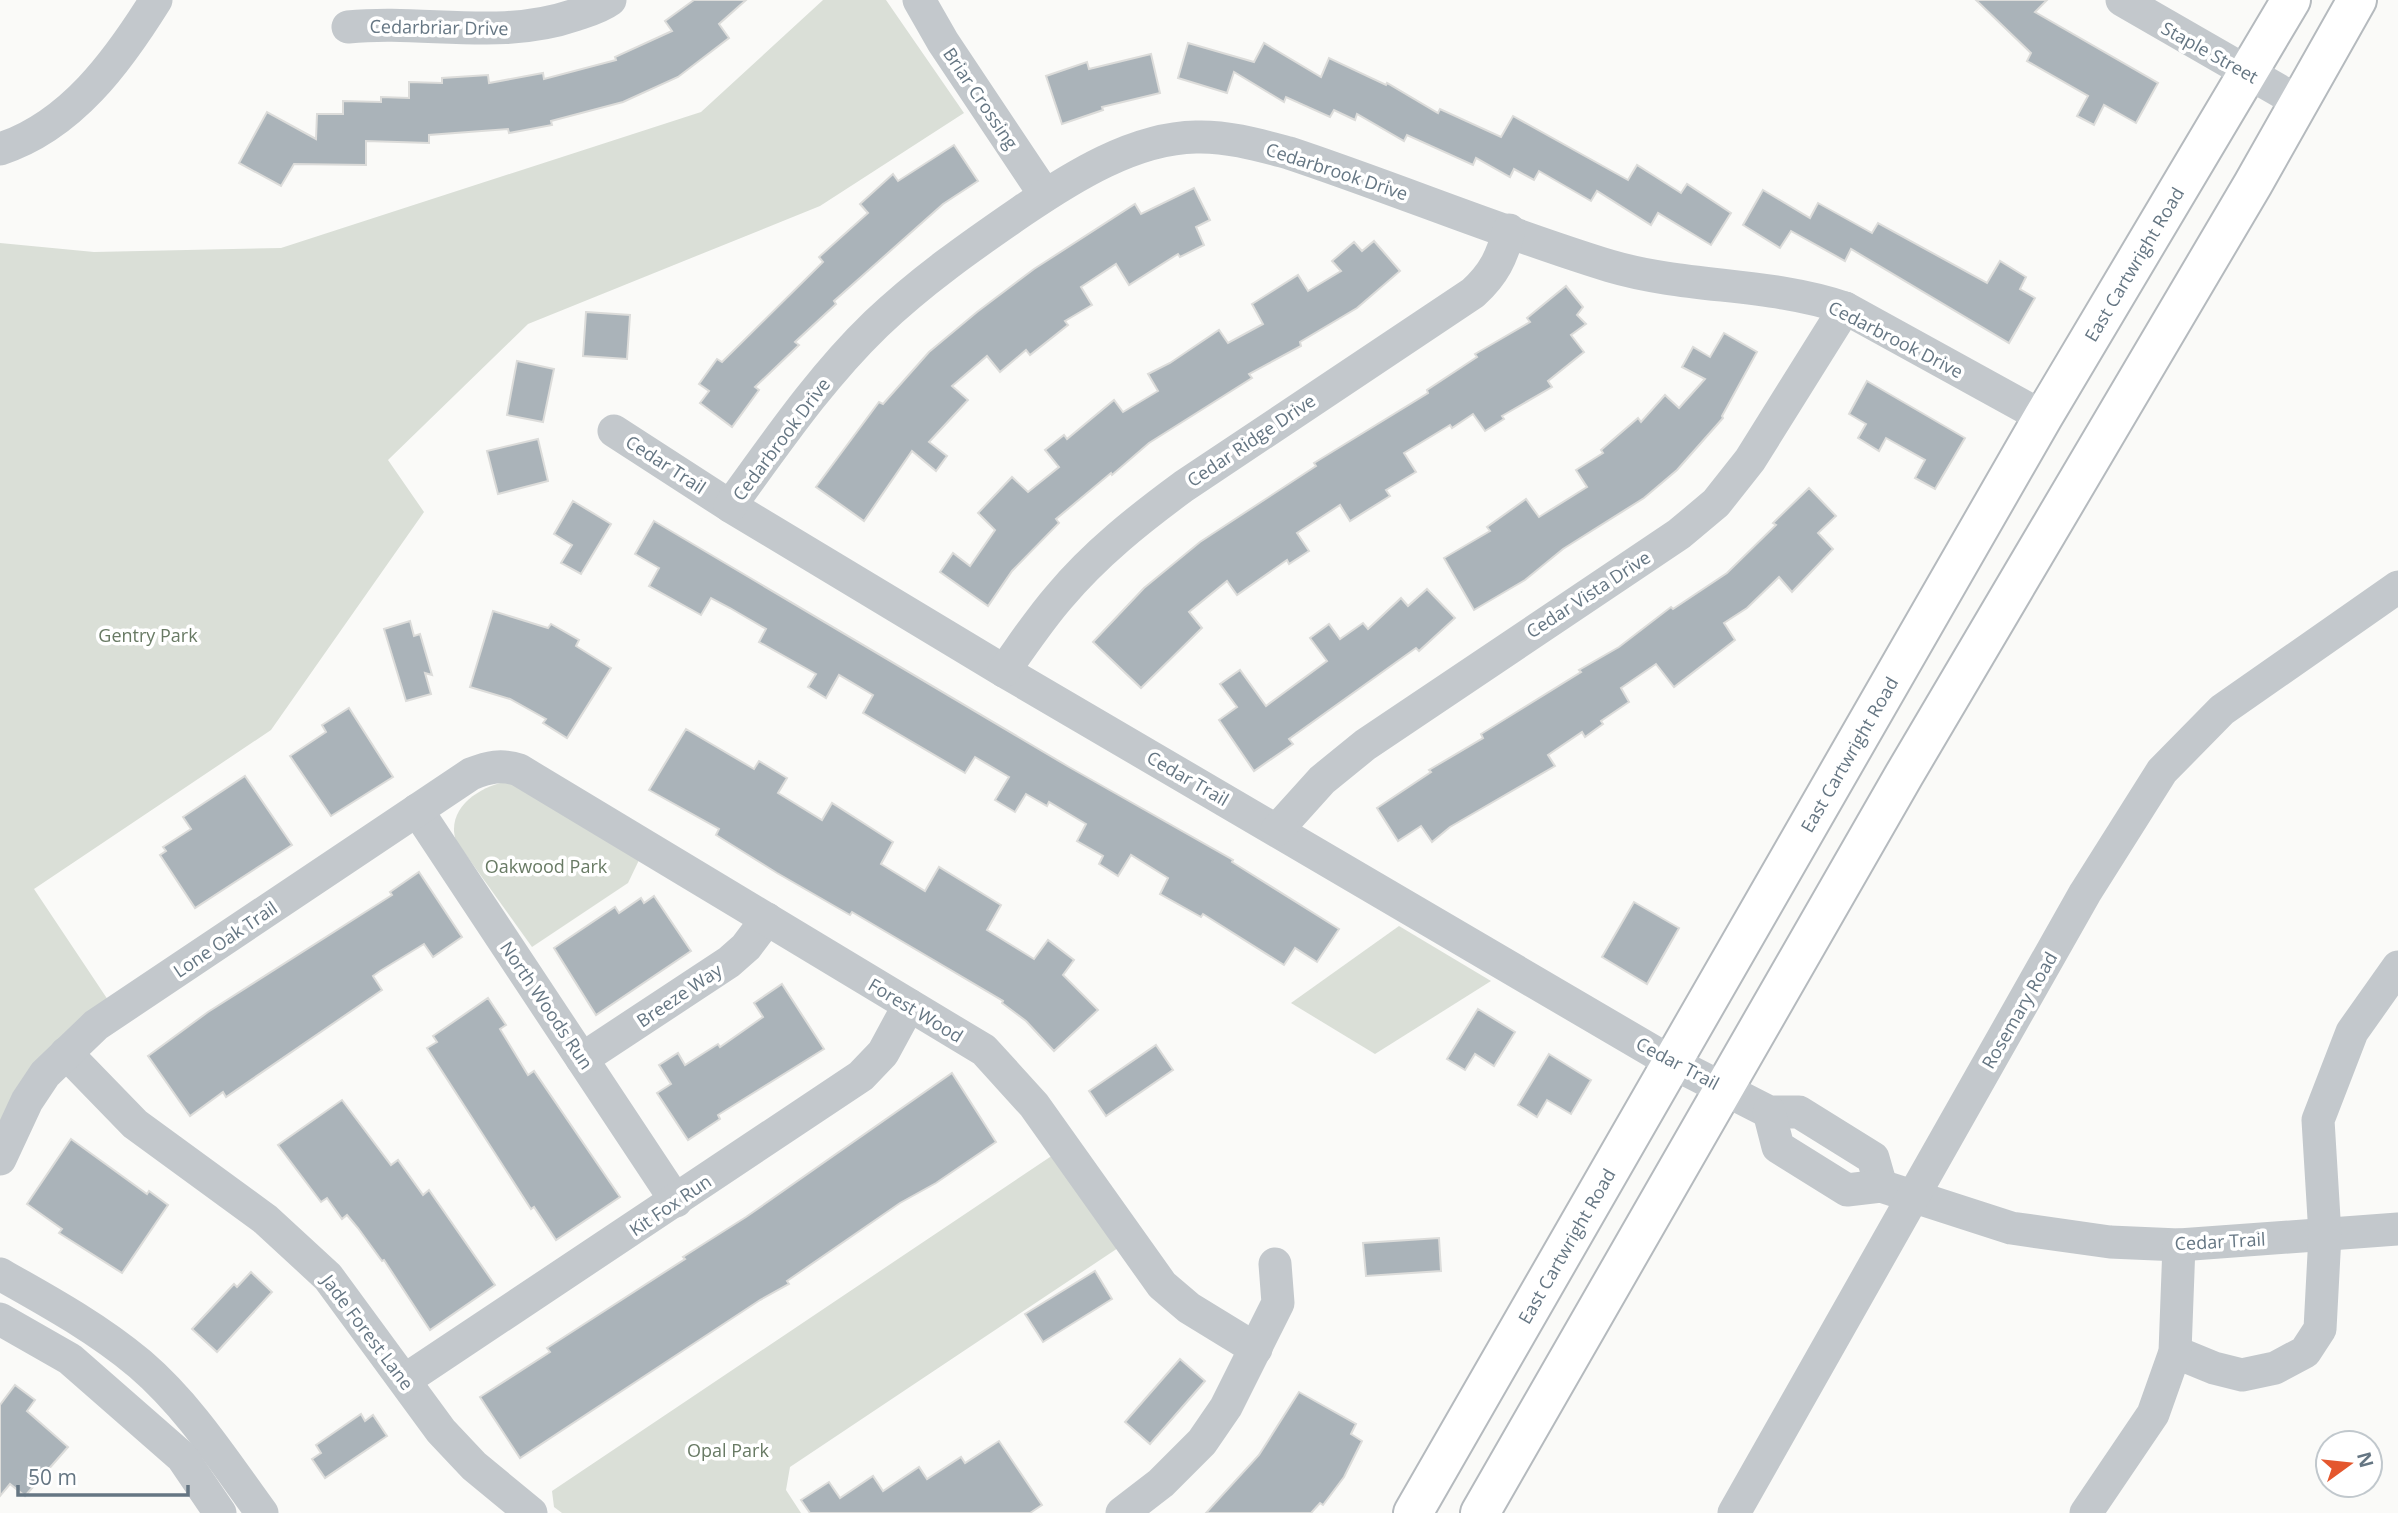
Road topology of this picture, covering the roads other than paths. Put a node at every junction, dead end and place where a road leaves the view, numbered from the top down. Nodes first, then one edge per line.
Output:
1 (156, 0) edge
2 (610, 0) edge
3 (919, 0) edge
4 (2122, 0) edge
5 (2291, 0) edge
6 (2357, 0) edge
7 (348, 27) dead end
8 (2249, 73) junction
9 (2299, 102) junction
10 (0, 149) edge
11 (1045, 195) junction
12 (1509, 230) junction
13 (1845, 308) junction
14 (2043, 417) junction
15 (614, 431) dead end
16 (730, 506) junction
17 (2398, 587) edge
18 (1004, 671) junction
19 (496, 766) joint
20 (417, 810) junction
21 (1277, 830) junction
22 (767, 919) junction
23 (2398, 967) edge
24 (909, 1005) junction
25 (66, 1053) junction
26 (582, 1059) junction
27 (1671, 1062) junction
28 (1724, 1087) junction
29 (0, 1159) edge
30 (1912, 1197) junction
31 (676, 1200) junction
32 (2398, 1229) edge
33 (2325, 1235) junction
34 (2179, 1245) junction
35 (1275, 1264) dead end
36 (0, 1274) edge
37 (0, 1319) edge
38 (1255, 1349) junction
39 (2175, 1352) junction
40 (405, 1380) junction
41 (220, 1513) edge
42 (262, 1513) edge
43 (531, 1513) edge
44 (1122, 1513) edge
45 (1413, 1513) edge
46 (1480, 1513) edge
47 (1734, 1513) edge
48 (2086, 1513) edge

1 - 10 street
2 - 7 street, Cedarbriar Drive
3 - 11 street, Briar Crossing
4 - 8 street, Staple Street
5 - 8 main road, East Cartwright Road
6 - 9 main road
8 - 9 street, Staple Street
8 - 14 main road, East Cartwright Road
9 - 28 main road
11 - 12 street, Cedarbrook Drive
11 - 16 street, Cedarbrook Drive
12 - 13 street, Cedarbrook Drive
12 - 18 street, Cedar Ridge Drive
13 - 14 street, Cedarbrook Drive
13 - 21 street, Cedar Vista Drive
14 - 27 main road, East Cartwright Road
15 - 16 street, Cedar Trail
16 - 18 street, Cedar Trail
17 - 30 street, Rosemary Road
18 - 21 street, Cedar Trail
19 - 20 street, Lone Oak Trail
19 - 22 street, Forest Wood
20 - 25 street, Lone Oak Trail
20 - 26 street, North Woods Run
21 - 27 street, Cedar Trail
22 - 24 street, Forest Wood
22 - 26 street, Breeze Way
23 - 33 street
24 - 31 street, Kit Fox Run
24 - 38 street, Forest Wood
25 - 29 street, Lone Oak Trail
25 - 40 street, Jade Forest Lane
26 - 31 street, North Woods Run
27 - 28 street, Cedar Trail
27 - 45 main road, East Cartwright Road
28 - 30 street, Cedar Trail
28 - 46 main road
30 - 34 street, Cedar Trail
30 - 47 street, Rosemary Road
31 - 40 street, Kit Fox Run
32 - 33 street, Cedar Trail
33 - 34 street, Cedar Trail
33 - 39 street
34 - 39 street
35 - 38 street
36 - 42 street
37 - 41 street
38 - 44 street
39 - 48 street
40 - 43 street, Jade Forest Lane

